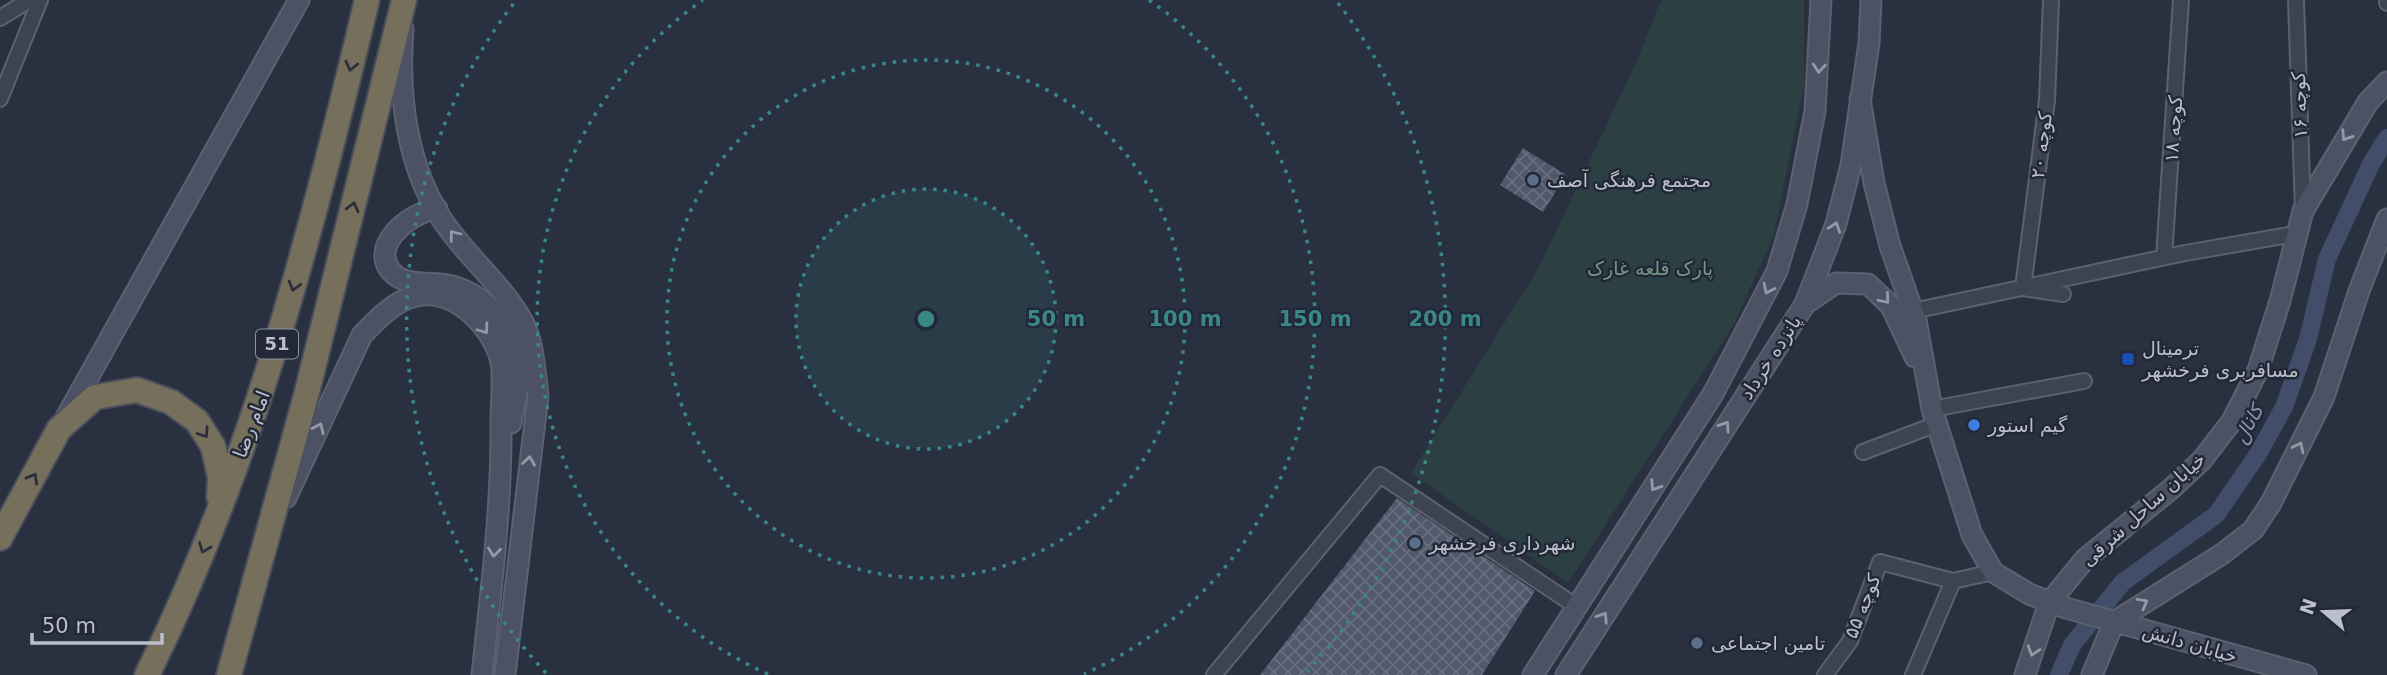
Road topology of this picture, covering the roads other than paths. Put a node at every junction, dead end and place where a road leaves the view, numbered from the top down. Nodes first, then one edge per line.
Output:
1 (30, 0) edge
2 (40, 0) edge
3 (299, 0) edge
4 (367, 0) edge
5 (405, 0) edge
6 (1821, 0) edge
7 (1871, 0) edge
8 (2051, 0) edge
9 (2181, 0) edge
10 (2297, 0) edge
11 (0, 18) edge
12 (2387, 82) edge
13 (0, 99) edge
14 (1860, 99) junction
15 (437, 209) junction
16 (2303, 211) junction
17 (2387, 219) edge
18 (2295, 234) junction
19 (2164, 257) junction
20 (2023, 288) junction
21 (2063, 294) dead end
22 (1805, 304) junction
23 (1913, 311) junction
24 (1925, 377) junction
25 (2084, 382) dead end
26 (1934, 416) junction
27 (59, 429) junction
28 (1863, 452) dead end
29 (502, 480) junction
30 (217, 511) junction
31 (270, 534) junction
32 (0, 538) edge
33 (1993, 572) junction
34 (1953, 581) junction
35 (2057, 605) junction
36 (1577, 607) junction
37 (2114, 622) junction
38 (147, 675) edge
39 (229, 675) edge
40 (482, 675) edge
41 (505, 675) edge
42 (1214, 675) edge
43 (1533, 675) edge
44 (1566, 675) edge
45 (1825, 675) edge
46 (1913, 675) edge
47 (2025, 675) edge
48 (2092, 675) edge
49 (2306, 675) edge

1 - 11 street
2 - 13 street
3 - 27 main road
4 -> 30 highway, امام رضا / 51
5 - 15 main road
31 -> 5 highway, 51
6 -> 36 main road, پانزده خرداد
7 - 14 main road, پانزده خرداد
8 - 20 street, کوچه ۲۰
9 - 19 street, کوچه ۱۸
10 - 16 street, کوچه ۱۶
12 -> 16 main road, خیابان ساحل شرقی
22 -> 14 main road, پانزده خرداد
14 - 23 main road
15 - 29 main road
41 -> 15 main road
16 - 18 main road, خیابان ساحل شرقی
37 -> 17 main road
18 - 19 street
18 - 35 main road, خیابان ساحل شرقی
19 - 20 street
20 - 21 street
20 - 23 street
22 -> 24 main road
44 -> 22 main road, پانزده خرداد
23 - 24 main road
24 - 26 main road
25 - 26 street
26 - 28 street
26 - 33 main road
27 -> 30 highway
32 -> 27 highway
31 -> 29 main road
29 -> 40 main road
30 -> 38 highway, امام رضا / 51
31 - 39 highway, 51
33 - 34 street, کوچه ۵۵
33 - 35 main road, خیابان دانش
34 - 45 street, کوچه ۵۵
34 - 46 street
35 - 37 main road, خیابان دانش
35 -> 47 main road, خیابان ساحل شرقی
36 - 42 street
36 - 43 main road, پانزده خرداد
37 - 48 main road
37 - 49 main road, خیابان دانش

